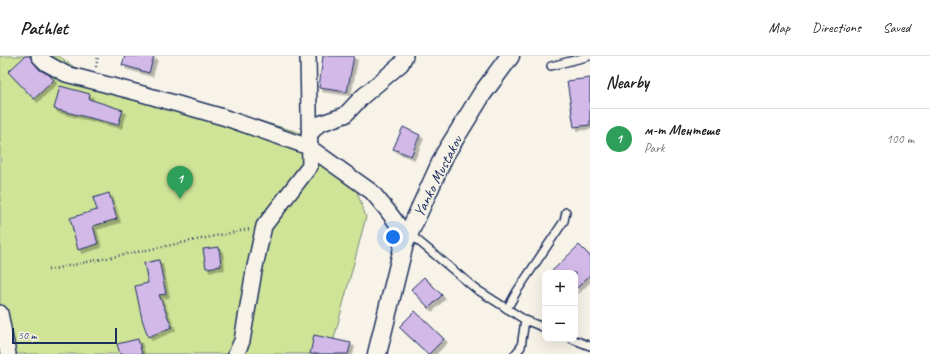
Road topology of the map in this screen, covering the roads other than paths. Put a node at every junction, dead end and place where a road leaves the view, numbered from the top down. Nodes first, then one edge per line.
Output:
1 (39, 56) edge
2 (308, 56) edge
3 (405, 56) edge
4 (510, 56) edge
5 (590, 56) edge
6 (551, 66) dead end
7 (309, 141) junction
8 (566, 212) dead end
9 (406, 239) junction
10 (506, 309) junction
11 (0, 313) edge
12 (525, 320) junction
13 (542, 327) edge
14 (578, 341) edge
15 (590, 346) edge
16 (8, 354) edge
17 (236, 354) edge
18 (377, 354) edge
19 (515, 354) edge

1 - 7 street
2 - 7 street
3 - 7 street
4 - 9 street, Yanko Mustakov
5 - 6 lane
7 - 9 street
7 - 17 street
8 - 10 lane
9 - 10 lane
9 - 18 street, Yanko Mustakov
10 - 12 lane
11 - 16 street
12 - 13 lane
12 - 19 lane
14 - 15 lane

